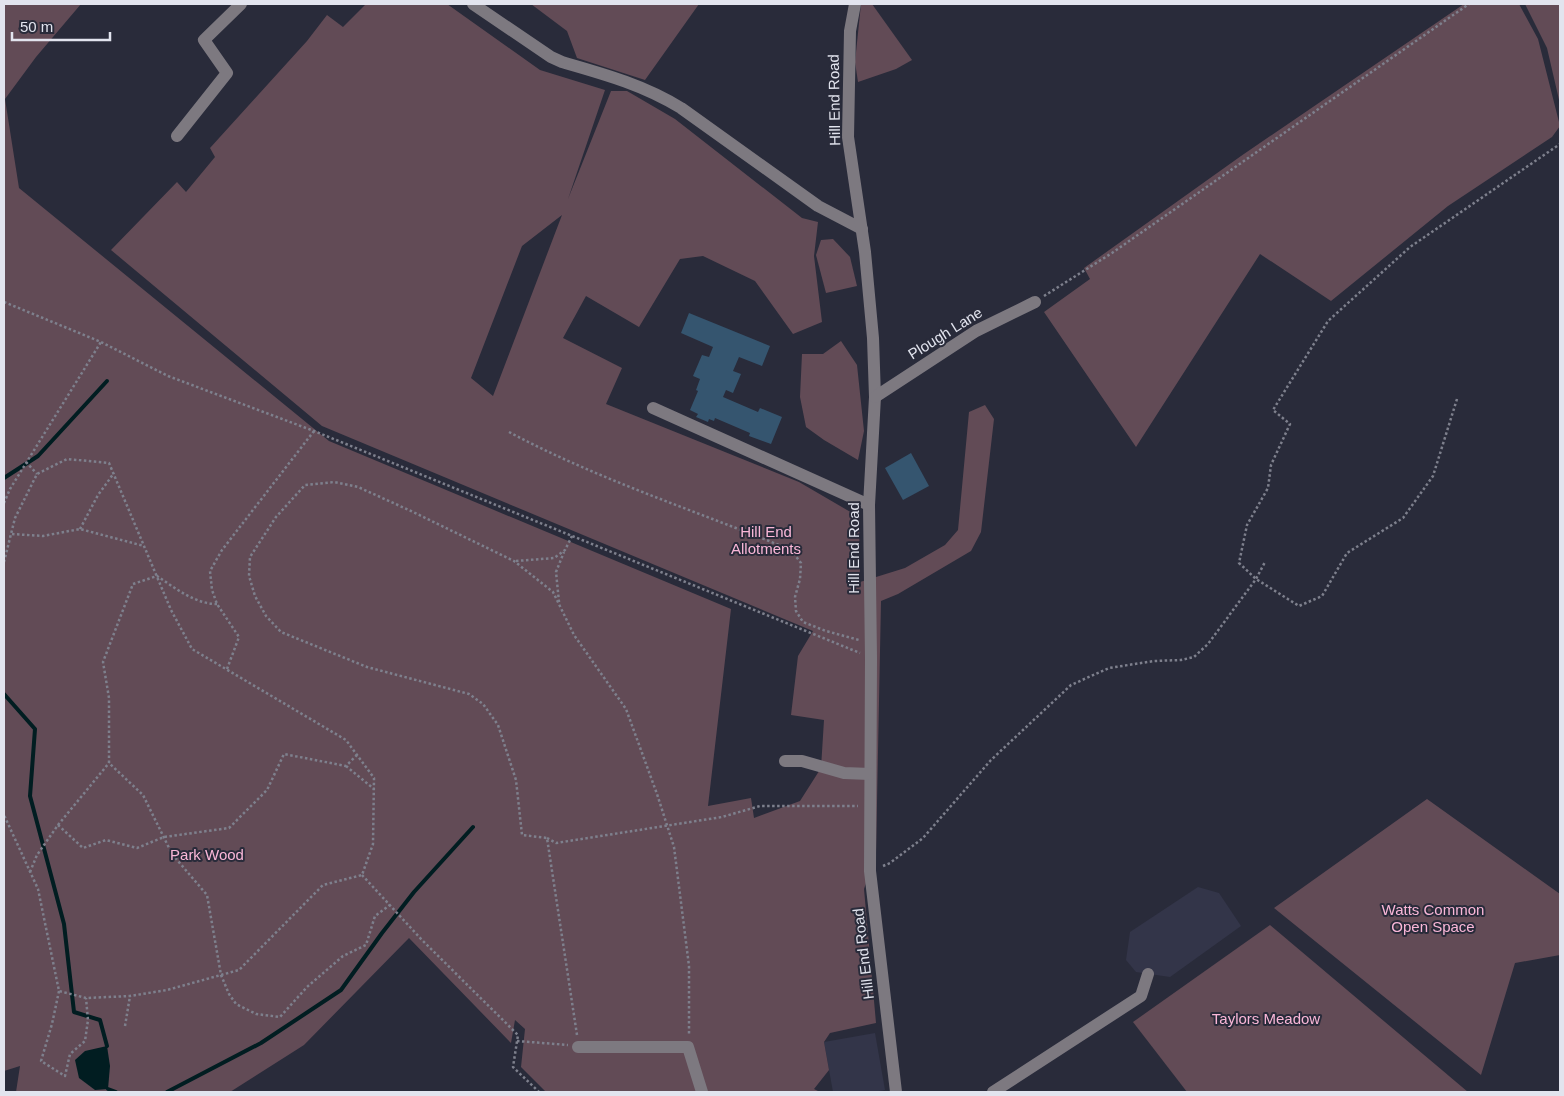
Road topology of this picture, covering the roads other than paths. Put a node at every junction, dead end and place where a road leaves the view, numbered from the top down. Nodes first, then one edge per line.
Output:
1 (239, 4) edge
2 (472, 4) edge
3 (855, 4) edge
4 (177, 136) dead end
5 (862, 229) junction
6 (1035, 302) road end
7 (875, 397) junction
8 (653, 408) dead end
9 (869, 505) junction
10 (785, 761) dead end
11 (870, 774) junction
12 (1148, 974) dead end
13 (578, 1047) road end
14 (702, 1092) edge
15 (896, 1092) edge
16 (993, 1092) edge

1 - 4 street
2 - 5 street
3 - 5 street, Hill End Road
5 - 7 street, Hill End Road
6 - 7 street, Plough Lane
7 - 9 street, Hill End Road
8 - 9 street
9 - 11 street, Hill End Road
10 - 11 street
11 - 15 street, Hill End Road
12 - 16 street
13 - 14 street

